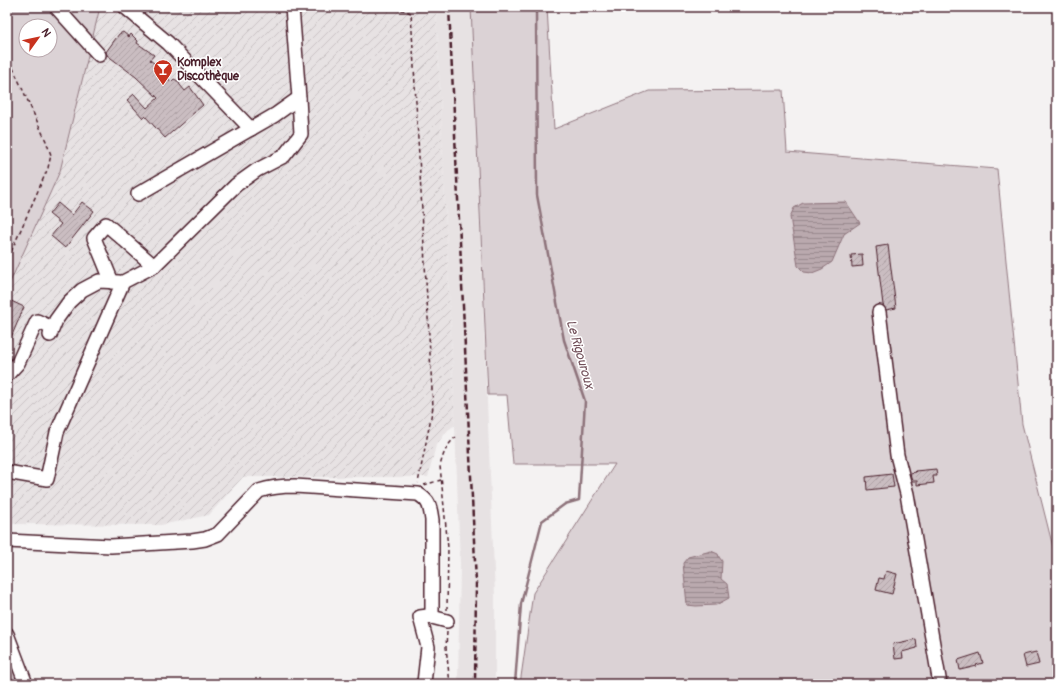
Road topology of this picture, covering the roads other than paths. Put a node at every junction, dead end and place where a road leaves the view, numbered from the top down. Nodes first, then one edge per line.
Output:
1 (56, 7) edge
2 (125, 7) edge
3 (292, 7) edge
4 (99, 55) dead end
5 (300, 98) junction
6 (250, 129) junction
7 (138, 194) dead end
8 (154, 266) junction
9 (117, 282) junction
10 (879, 312) dead end
11 (7, 376) edge
12 (7, 472) edge
13 (7, 541) edge
14 (432, 617) junction
15 (447, 621) road end
16 (7, 634) edge
17 (26, 684) edge
18 (422, 684) edge
19 (940, 684) edge

1 - 4 street
2 - 6 street
3 - 5 street
5 - 6 street
5 - 8 street
6 - 7 street
8 - 9 street
8 - 9 street
9 - 11 street
9 - 12 street
10 - 19 street
13 - 14 street
14 - 15 street
14 - 18 street
16 - 17 street

